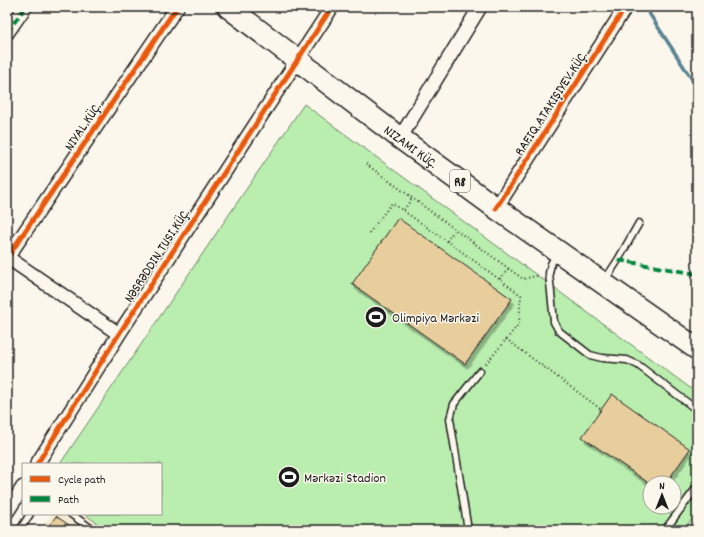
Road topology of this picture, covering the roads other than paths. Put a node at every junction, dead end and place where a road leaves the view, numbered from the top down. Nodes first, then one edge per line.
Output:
1 (25, 7) edge
2 (177, 7) edge
3 (228, 7) edge
4 (332, 7) edge
5 (480, 7) edge
6 (623, 11) dead end
7 (7, 33) edge
8 (297, 60) junction
9 (400, 138) junction
10 (496, 208) junction
11 (639, 223) dead end
12 (558, 252) junction
13 (7, 257) edge
14 (603, 283) junction
15 (119, 334) junction
16 (697, 349) edge
17 (480, 371) road end
18 (697, 410) edge
19 (39, 463) edge
20 (697, 487) edge
21 (22, 489) edge
22 (7, 512) edge
23 (29, 515) edge
24 (72, 515) edge
25 (85, 528) edge
26 (20, 530) edge
27 (93, 530) edge
28 (468, 530) edge
29 (666, 530) edge

1 - 7 street
2 - 13 street, NIYAL KÜÇ.
3 - 8 highway, NIZAMI KÜÇ. / R8
4 - 8 street, NƏSRƏDDIN TUSI KÜÇ.
5 - 9 street
6 - 10 street, RAFIQ ATAKIŞIYEV KÜÇ.
8 - 9 highway, NIZAMI KÜÇ. / R8
8 - 15 street, NƏSRƏDDIN TUSI KÜÇ.
9 - 10 highway, NIZAMI KÜÇ. / R8
10 - 12 highway, NIZAMI KÜÇ. / R8
11 - 14 lane
12 - 14 highway, NIZAMI KÜÇ. / R8
12 - 18 lane
13 - 15 street
14 - 16 highway, NIZAMI KÜÇ. / R8
15 - 19 street, NƏSRƏDDIN TUSI KÜÇ.
17 - 28 lane
20 - 29 lane
21 - 22 street
23 - 26 lane
24 - 25 lane
25 - 27 lane

